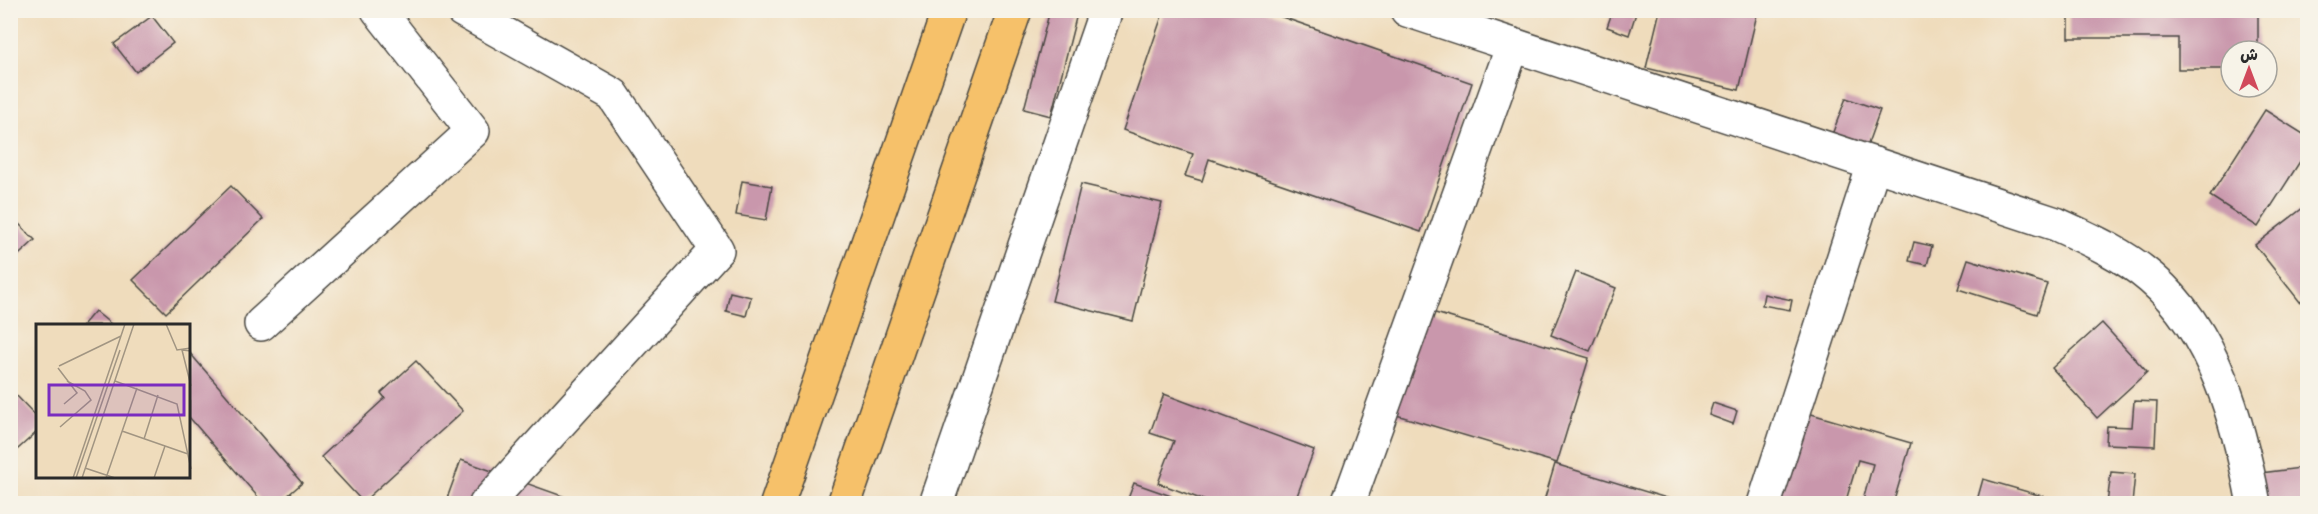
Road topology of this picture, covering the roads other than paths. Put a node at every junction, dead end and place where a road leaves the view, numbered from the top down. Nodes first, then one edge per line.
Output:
1 (378, 10) edge
2 (462, 10) edge
3 (949, 10) edge
4 (1015, 10) edge
5 (1106, 10) edge
6 (1407, 10) edge
7 (1514, 45) junction
8 (1875, 164) junction
9 (261, 324) dead end
10 (486, 504) edge
11 (777, 504) edge
12 (844, 504) edge
13 (936, 504) edge
14 (1348, 504) edge
15 (1764, 504) edge
16 (2254, 504) edge

1 - 9 lane
2 - 10 lane
3 - 11 main road
4 - 12 main road
5 - 13 lane
6 - 7 lane
7 - 8 lane
7 - 14 lane
8 - 15 lane
8 - 16 lane

